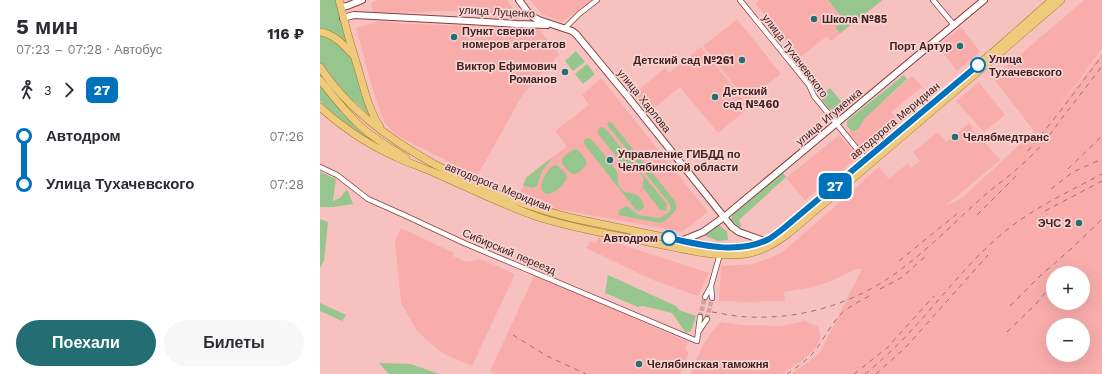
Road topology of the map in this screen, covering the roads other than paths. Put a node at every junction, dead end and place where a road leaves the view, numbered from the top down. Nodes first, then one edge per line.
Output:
1 (362, 0) edge
2 (519, 0) edge
3 (597, 0) edge
4 (740, 0) edge
5 (934, 0) edge
6 (984, 0) edge
7 (1052, 0) edge
8 (1061, 0) edge
9 (340, 4) edge
10 (533, 17) junction
11 (343, 18) junction
12 (527, 24) junction
13 (555, 25) junction
14 (954, 25) junction
15 (565, 28) junction
16 (320, 32) edge
17 (354, 57) junction
18 (320, 67) edge
19 (320, 80) edge
20 (320, 107) edge
21 (837, 124) junction
22 (384, 132) junction
23 (866, 160) junction
24 (320, 167) edge
25 (433, 172) junction
26 (724, 217) junction
27 (681, 241) junction
28 (764, 241) junction
29 (720, 254) junction
30 (711, 286) junction
31 (705, 297) tunnel mouth
32 (712, 298) tunnel mouth
33 (700, 317) tunnel mouth
34 (707, 319) tunnel mouth
35 (698, 333) junction

1 - 9 street
2 - 10 street, улица Харлова
3 - 15 street
4 - 21 street, улица Тухачевского
5 - 14 street
6 - 14 street, улица Игуменка
7 - 23 main road, автодорога Меридиан
8 - 29 main road, автодорога Меридиан
9 - 11 main road
10 - 12 street
10 - 13 street, улица Харлова
11 - 12 street, улица Луценко
11 - 17 main road
12 - 13 street, улица Луценко
13 - 15 street, улица Харлова
14 - 21 street, улица Игуменка
15 - 26 street, улица Харлова
16 - 17 main road
17 - 22 main road
18 - 22 main road, автодорога Меридиан
19 - 25 main road
20 - 25 main road
21 - 23 street, улица Тухачевского
21 - 26 street, улица Игуменка
22 - 27 main road, автодорога Меридиан
23 - 28 main road, автодорога Меридиан
24 - 35 street, Сибирский переезд
25 - 29 main road, автодорога Меридиан
26 - 27 street, улица Игуменка
26 - 28 street, улица Харлова
27 - 28 main road, автодорога Меридиан
29 - 30 street
30 - 31 street
30 - 32 street
33 - 35 street
34 - 35 street

